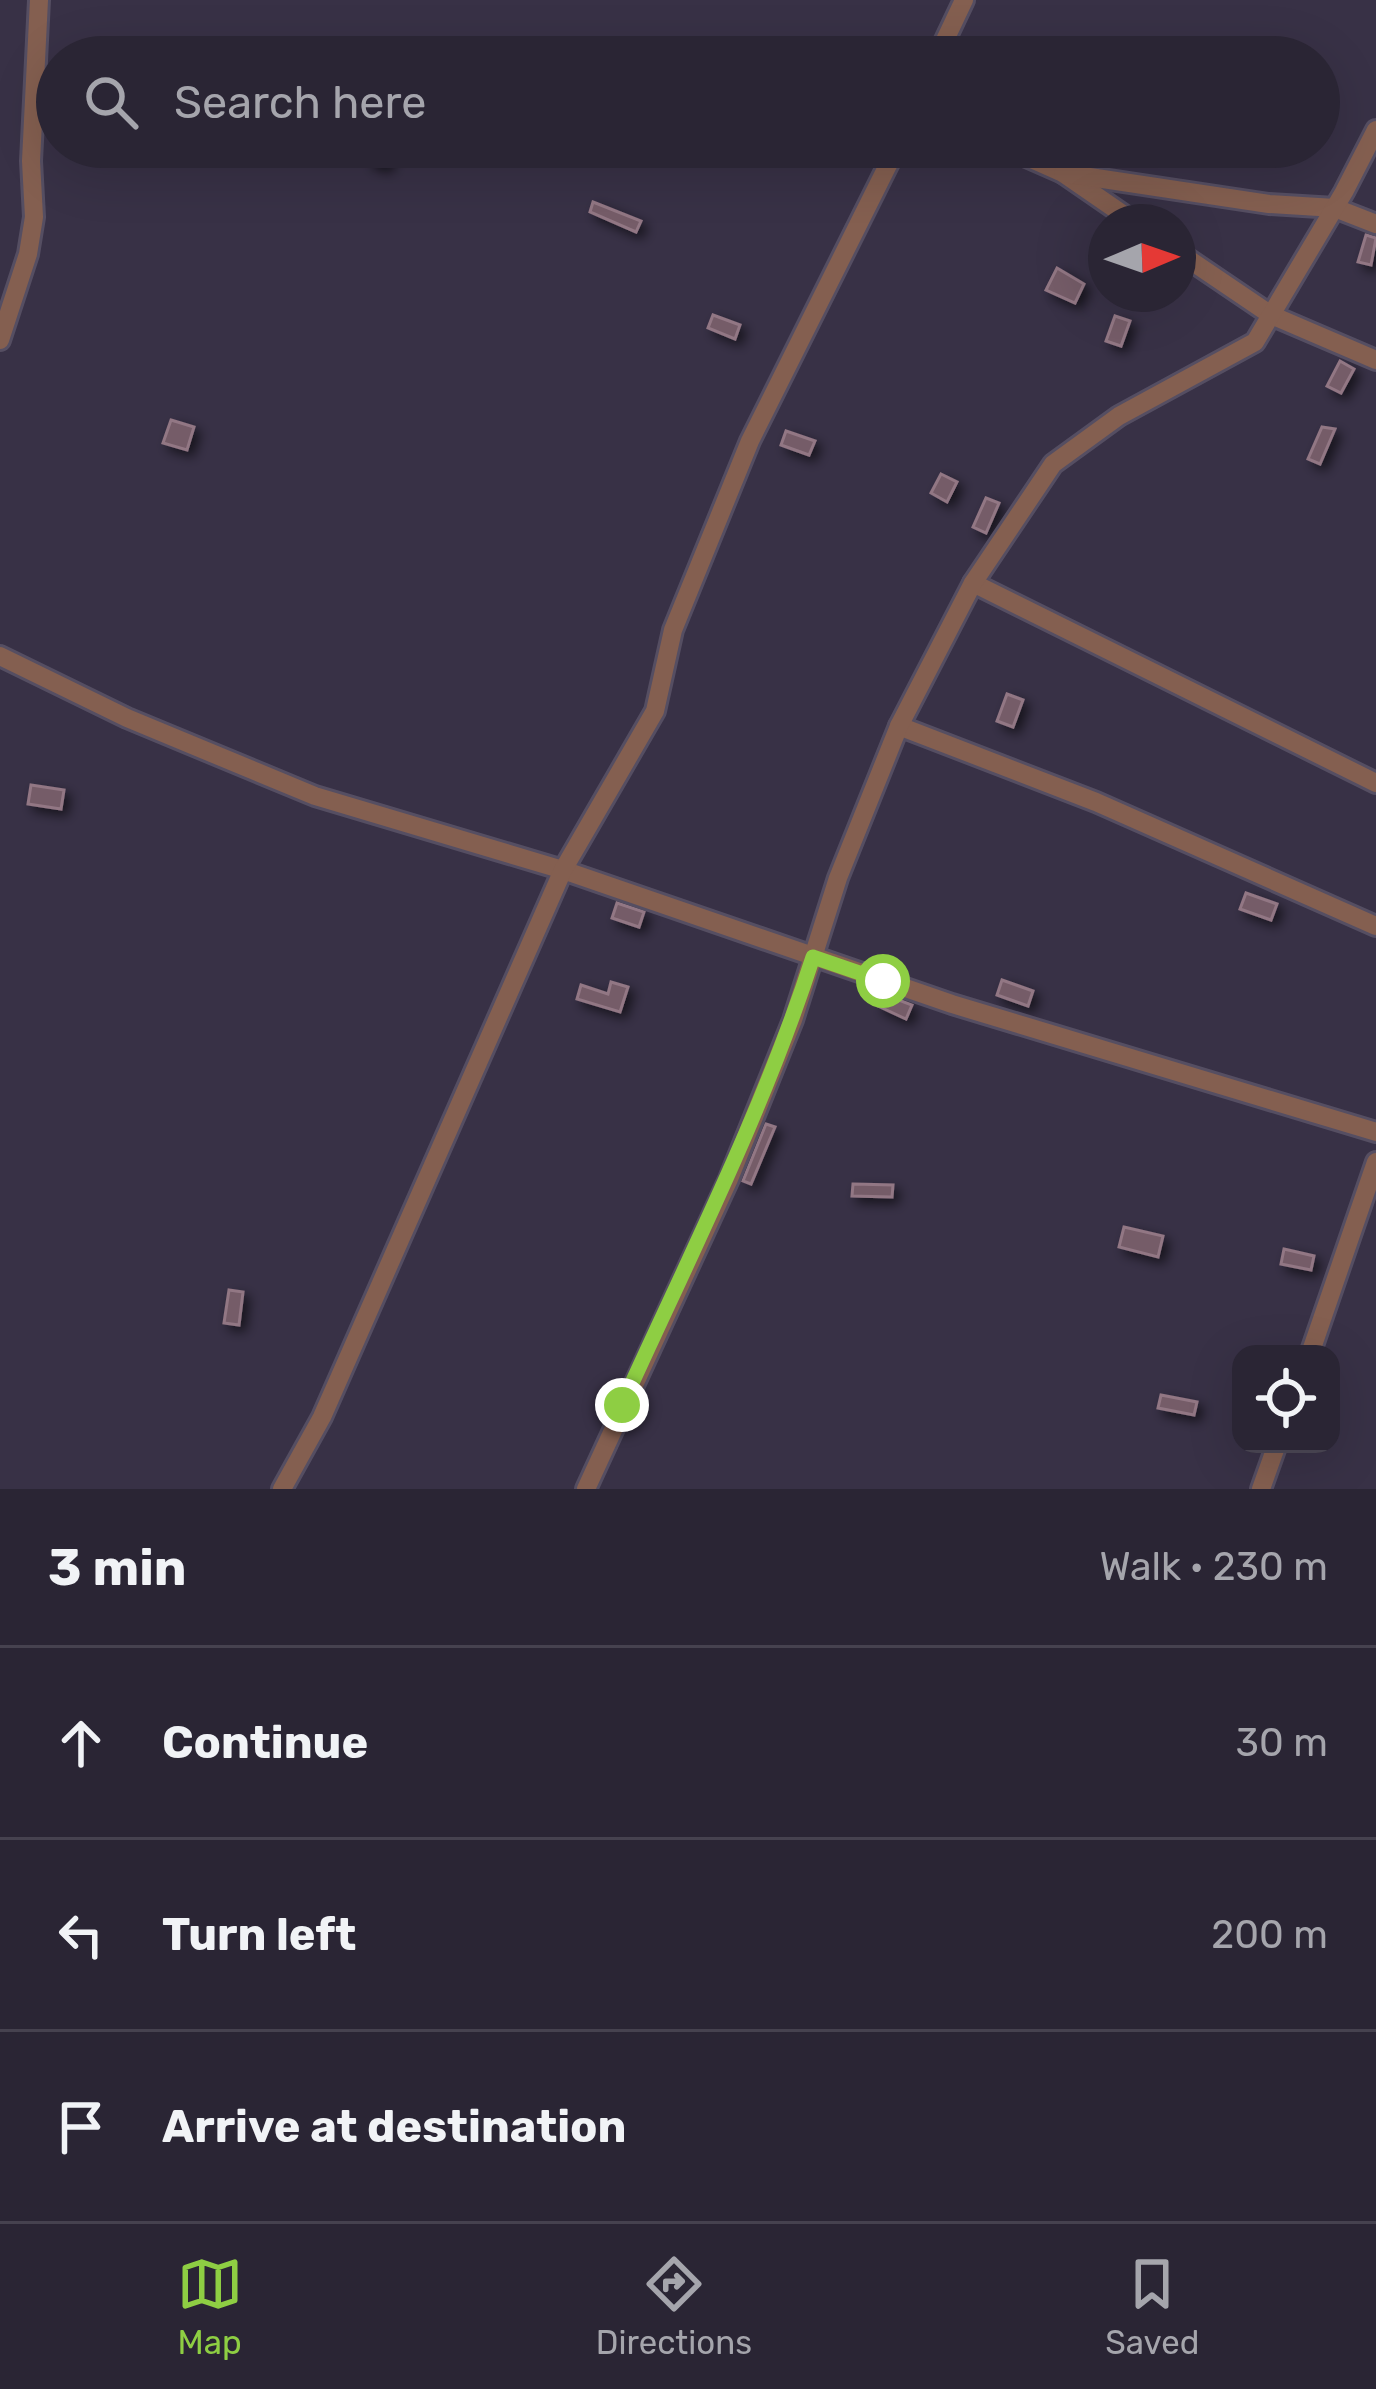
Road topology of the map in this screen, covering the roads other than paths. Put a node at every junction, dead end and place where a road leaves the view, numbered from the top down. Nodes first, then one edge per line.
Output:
1 (39, 0) edge
2 (964, 0) edge
3 (38, 36) edge
4 (947, 36) edge
5 (36, 102) edge
6 (1376, 130) edge
7 (886, 168) edge
8 (1052, 168) edge
9 (1064, 173) junction
10 (1108, 204) edge
11 (1335, 208) junction
12 (1376, 224) edge
13 (1196, 265) edge
14 (1270, 316) junction
15 (0, 340) edge
16 (1376, 360) edge
17 (973, 583) junction
18 (0, 656) edge
19 (899, 726) junction
20 (1376, 783) edge
21 (563, 870) junction
22 (1376, 926) edge
23 (813, 957) junction
24 (1376, 1132) edge
25 (1376, 1162) edge
26 (1313, 1345) edge
27 (1274, 1453) edge
28 (282, 1489) edge
29 (586, 1489) edge
30 (1261, 1489) edge

1 - 3 street
2 - 4 street
5 - 15 street
6 - 11 street
7 - 21 street
8 - 9 street
9 - 10 street
9 - 11 street
11 - 12 street
11 - 14 street
13 - 14 street
14 - 16 street
14 - 17 street
17 - 19 street
17 - 20 street
18 - 21 street
19 - 22 street
19 - 23 street
21 - 23 street
21 - 28 street
23 - 24 street
23 - 29 street
25 - 26 street
27 - 30 street

